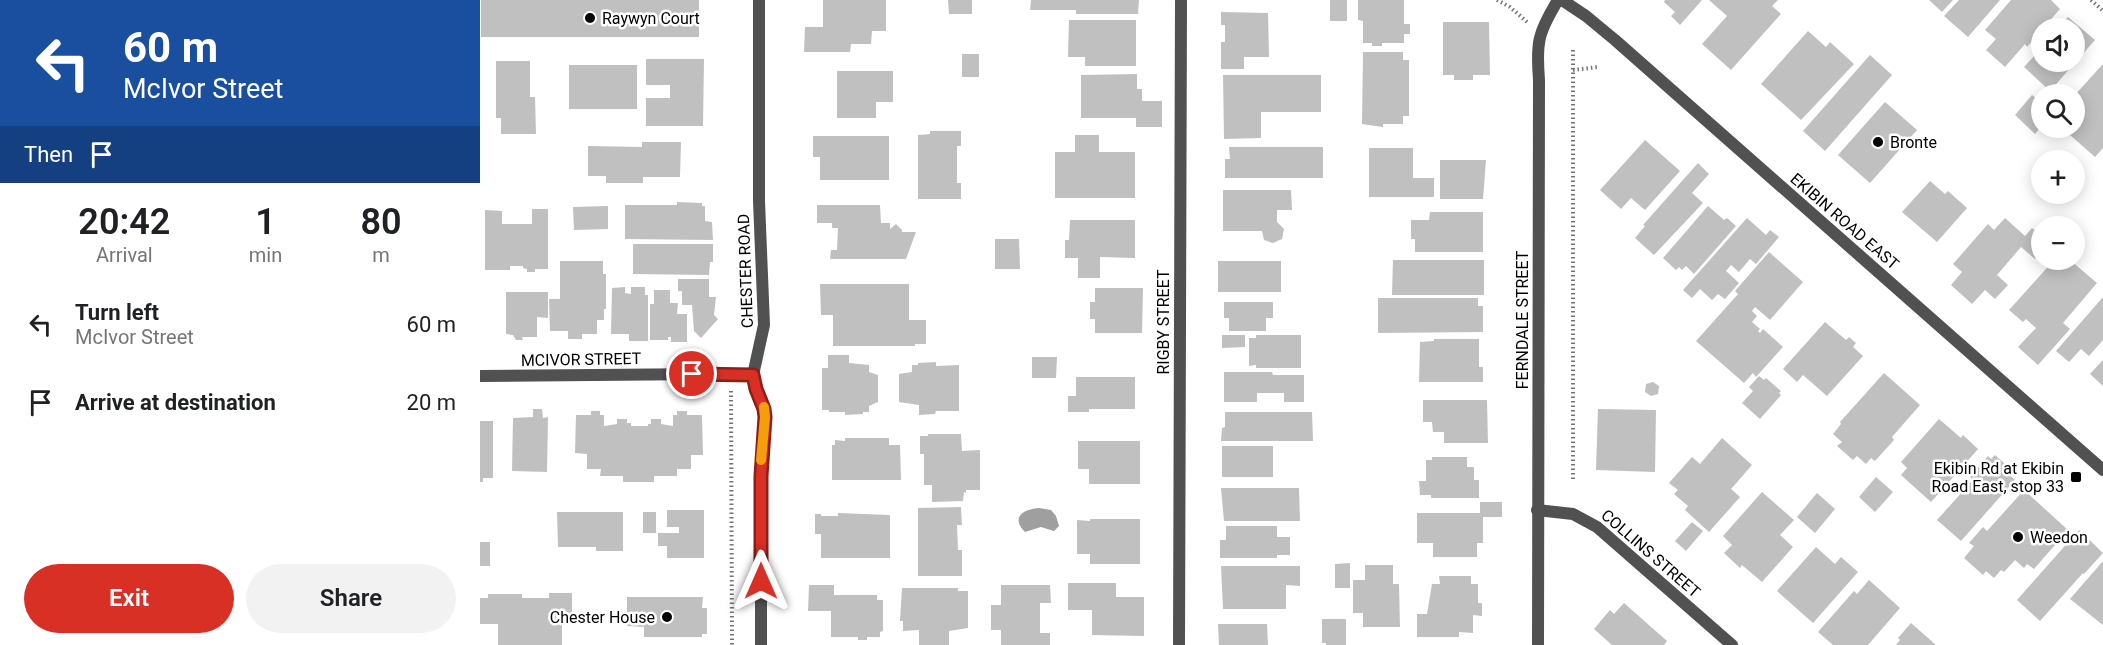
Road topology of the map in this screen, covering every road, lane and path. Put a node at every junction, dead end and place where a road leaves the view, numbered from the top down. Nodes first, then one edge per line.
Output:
1 (759, 0) edge
2 (1181, 0) edge
3 (1497, 0) edge
4 (1558, 0) edge
5 (1562, 0) edge
6 (2091, 0) edge
7 (2103, 11) edge
8 (1524, 21) dead end
9 (1573, 50) dead end
10 (1598, 67) dead end
11 (1573, 70) junction
12 (753, 375) junction
13 (480, 376) edge
14 (732, 388) dead end
15 (2103, 470) edge
16 (1573, 480) dead end
17 (1538, 510) junction
18 (732, 645) edge
19 (761, 645) edge
20 (1179, 645) edge
21 (1538, 645) edge
22 (1732, 645) edge

1 - 12 street, CHESTER ROAD
2 - 20 street, RIGBY STREET
3 - 8 path
4 - 17 street, FERNDALE STREET
5 - 15 street, EKIBIN ROAD EAST
6 - 7 path
9 - 11 path
10 - 11 path
11 - 16 path
12 - 13 street, MCIVOR STREET
12 - 19 street, CHESTER ROAD
14 - 18 path
17 - 21 street, FERNDALE STREET
17 - 22 street, COLLINS STREET

